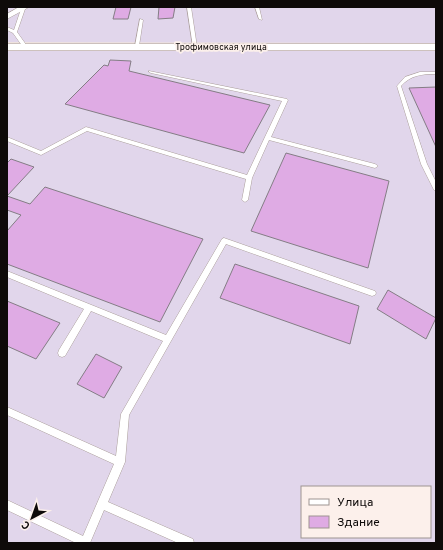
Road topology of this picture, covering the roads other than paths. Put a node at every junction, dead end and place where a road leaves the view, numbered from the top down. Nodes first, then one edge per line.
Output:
1 (188, 7) edge
2 (256, 7) edge
3 (24, 8) edge
4 (7, 18) edge
5 (261, 19) dead end
6 (141, 20) dead end
7 (7, 28) edge
8 (15, 32) junction
9 (24, 46) junction
10 (137, 46) junction
11 (7, 47) edge
12 (195, 47) junction
13 (436, 47) edge
14 (151, 72) dead end
15 (436, 73) edge
16 (267, 138) junction
17 (7, 139) edge
18 (375, 166) dead end
19 (249, 178) junction
20 (436, 188) edge
21 (245, 200) dead end
22 (7, 274) edge
23 (372, 293) dead end
24 (89, 307) junction
25 (168, 339) junction
26 (62, 354) dead end
27 (7, 411) edge
28 (120, 462) junction
29 (101, 504) junction
30 (7, 506) edge
31 (85, 542) edge
32 (188, 543) edge

1 - 12 lane
2 - 5 lane
3 - 4 street
3 - 8 lane
6 - 10 lane
7 - 8 lane
8 - 9 lane
9 - 10 street, Трофимовская улица
9 - 11 street, Трофимовская улица
10 - 12 street, Трофимовская улица
12 - 13 street, Трофимовская улица
14 - 16 lane
15 - 20 lane
16 - 18 lane
16 - 19 lane
17 - 19 lane
19 - 21 lane
22 - 24 lane
23 - 25 lane
24 - 25 lane
24 - 26 lane
25 - 28 lane
27 - 28 lane
28 - 29 lane
29 - 31 lane
29 - 32 lane
30 - 31 lane

